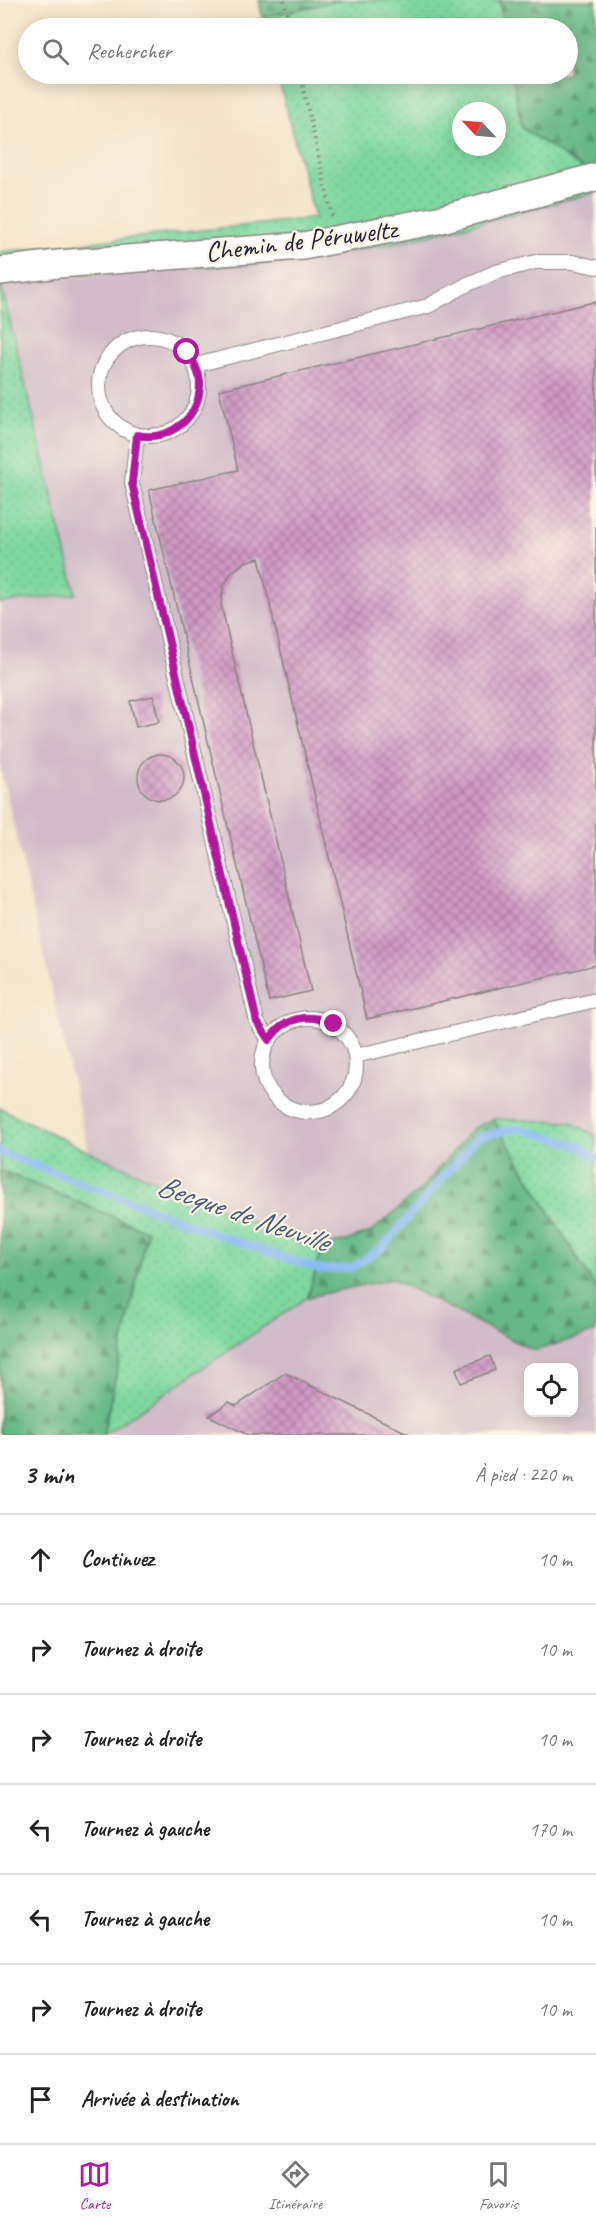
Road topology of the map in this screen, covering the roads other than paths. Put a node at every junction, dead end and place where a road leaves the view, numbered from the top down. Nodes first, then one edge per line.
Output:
1 (596, 177) edge
2 (596, 267) edge
3 (0, 271) edge
4 (196, 365) junction
5 (137, 435) junction
6 (596, 1000) edge
7 (269, 1040) junction
8 (355, 1056) junction

1 - 3 street, Chemin de Péruweltz
2 - 4 lane
4 - 5 lane
4 - 5 lane
5 - 7 lane
6 - 8 lane
7 - 8 lane
7 - 8 lane

